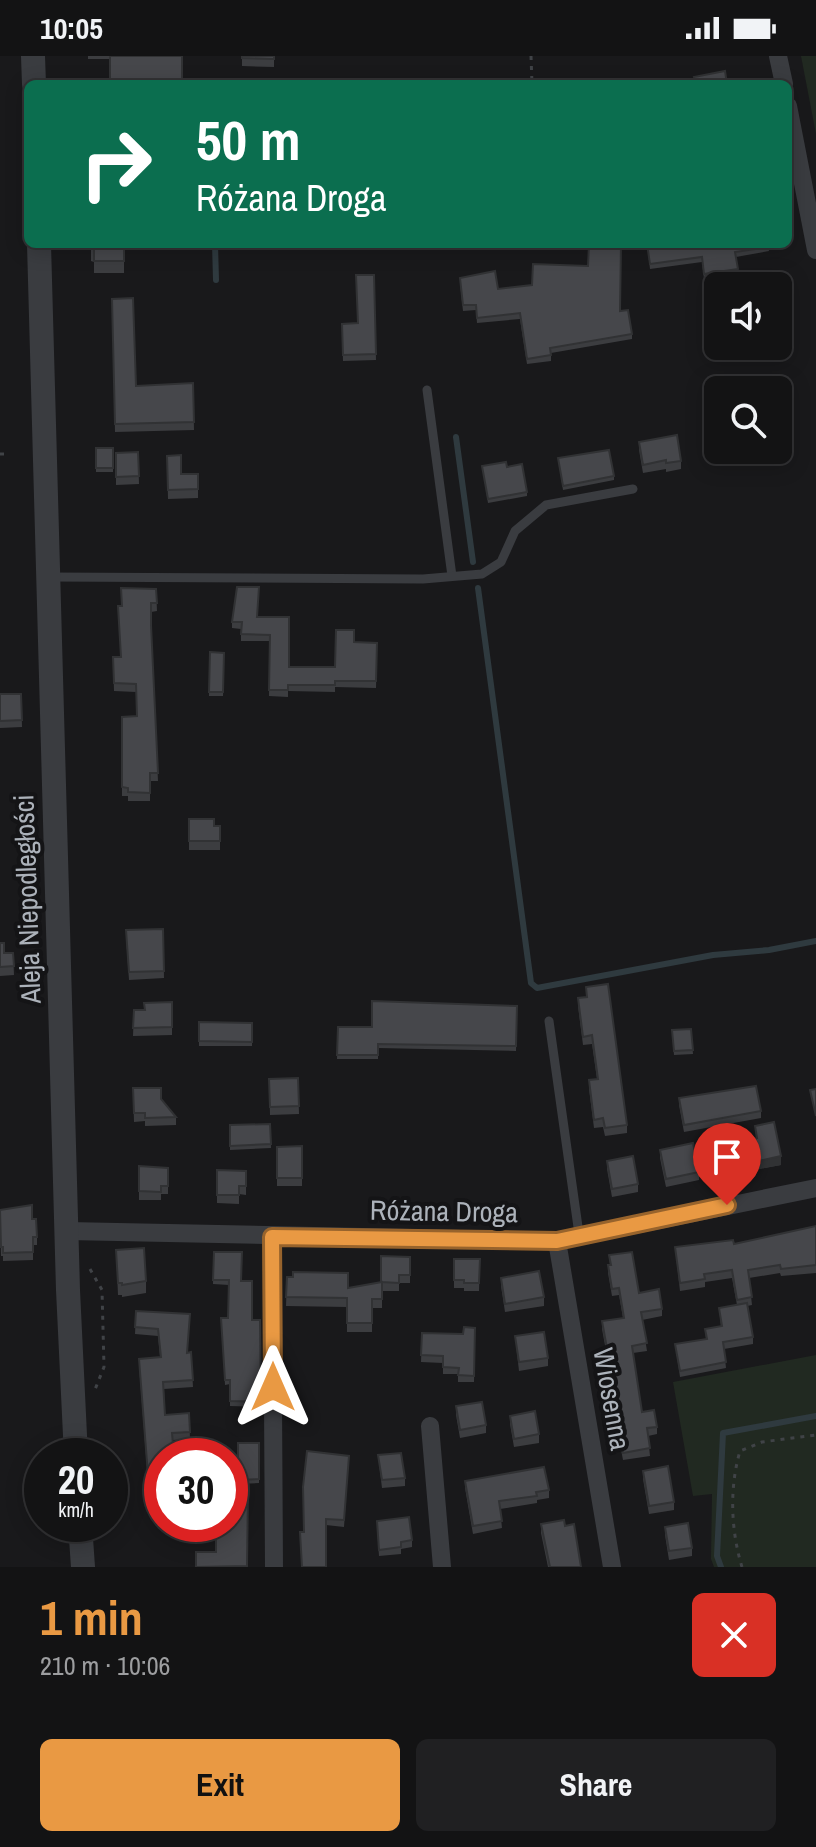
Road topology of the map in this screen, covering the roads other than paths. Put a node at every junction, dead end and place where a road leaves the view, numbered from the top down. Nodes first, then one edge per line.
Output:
1 (33, 56) edge
2 (778, 56) edge
3 (34, 80) edge
4 (783, 80) edge
5 (792, 127) edge
6 (39, 248) edge
7 (816, 250) edge
8 (427, 390) dead end
9 (633, 489) dead end
10 (452, 576) junction
11 (48, 577) junction
12 (549, 1021) dead end
13 (816, 1188) edge
14 (67, 1231) junction
15 (579, 1234) junction
16 (272, 1237) junction
17 (557, 1241) junction
18 (430, 1426) dead end
19 (75, 1438) edge
20 (81, 1542) edge
21 (83, 1567) edge
22 (274, 1567) edge
23 (442, 1567) edge
24 (612, 1567) edge

1 - 3 street
2 - 4 street
5 - 7 street
6 - 11 street, Aleja Niepodległości
8 - 10 lane
9 - 10 lane
10 - 11 lane
11 - 14 street, Aleja Niepodległości
12 - 15 lane
13 - 15 street, Różana Droga
14 - 16 street, Różana Droga
14 - 19 street, Aleja Niepodległości
15 - 17 street, Różana Droga
16 - 17 street, Różana Droga
16 - 22 street
17 - 24 street, Wiosenna
18 - 23 street
20 - 21 street

